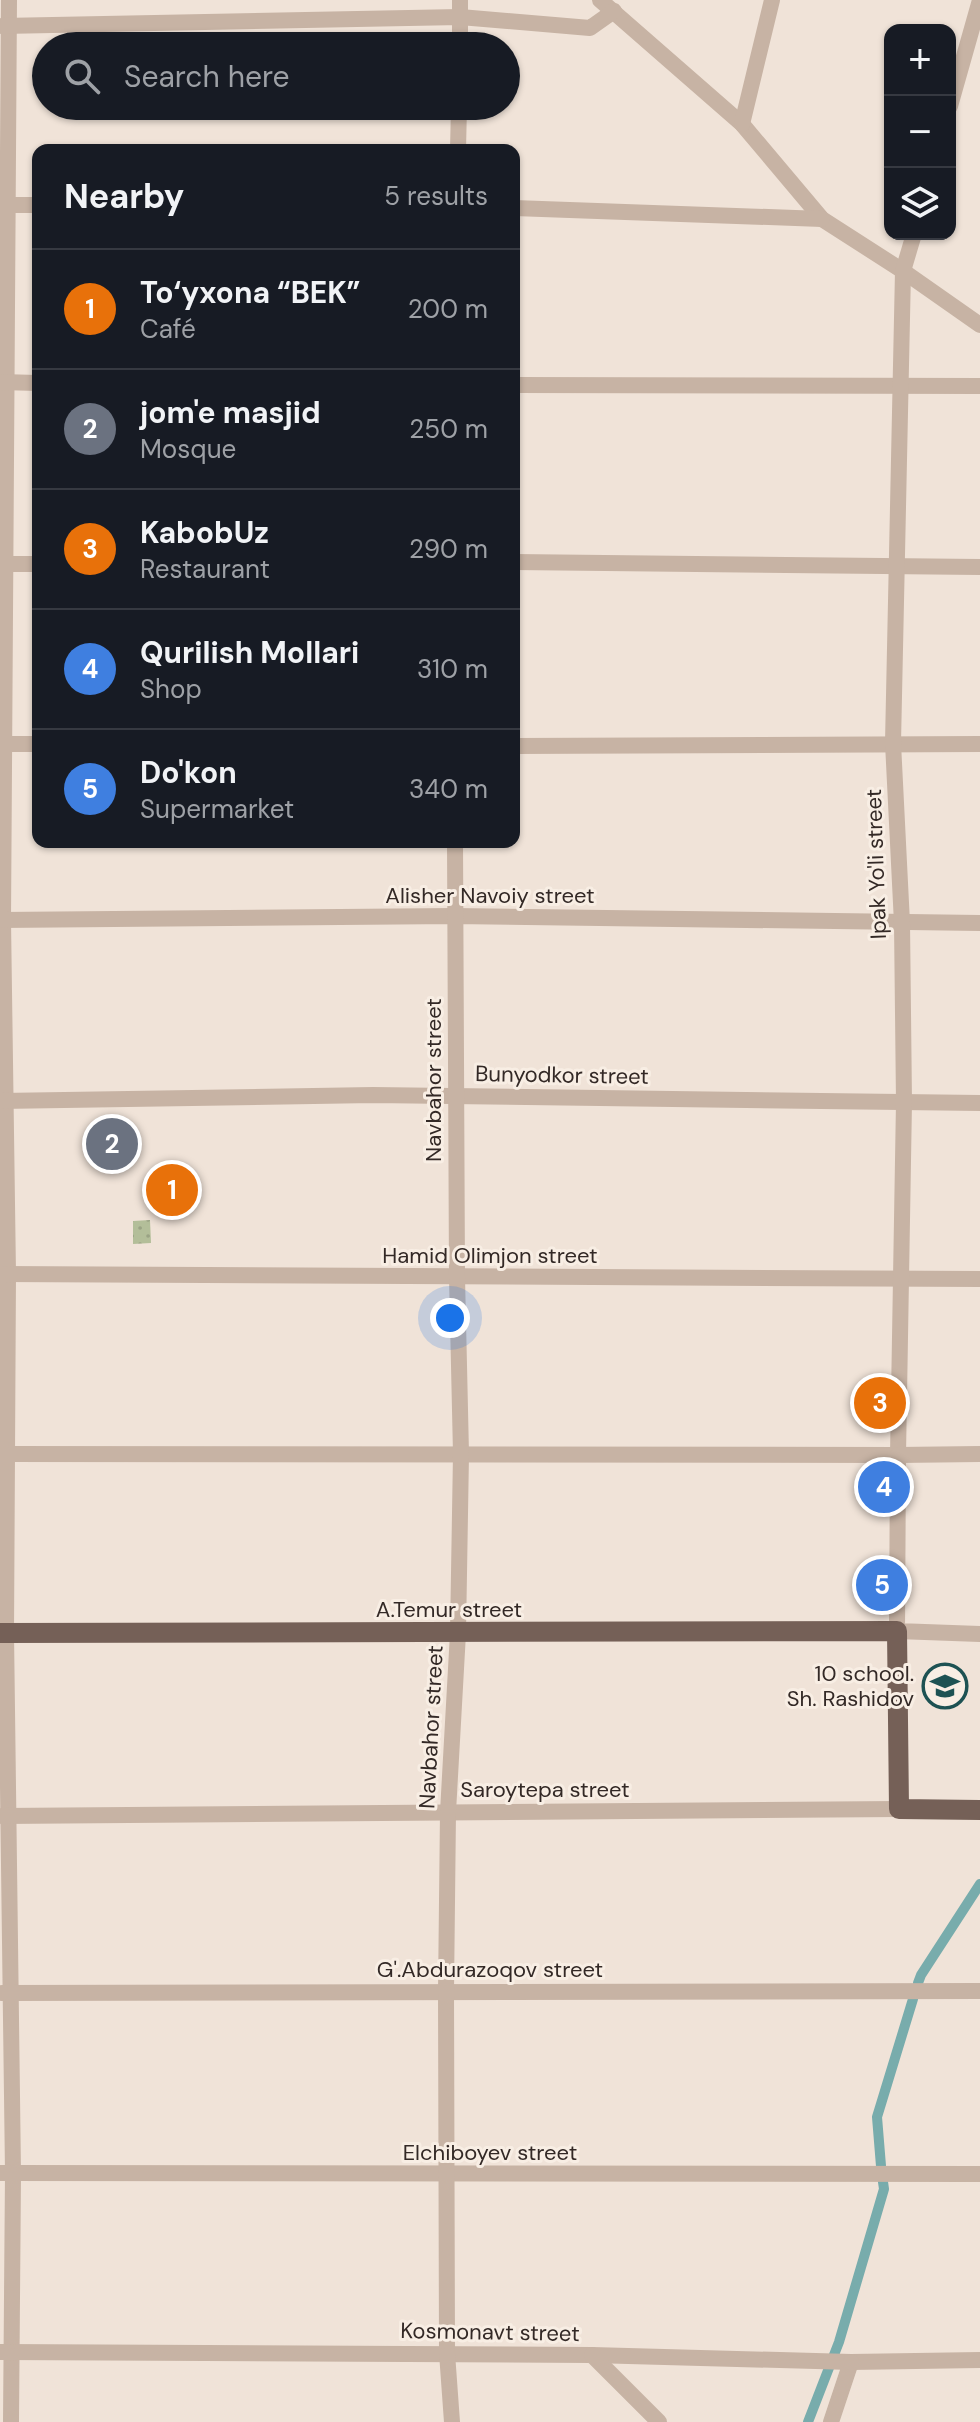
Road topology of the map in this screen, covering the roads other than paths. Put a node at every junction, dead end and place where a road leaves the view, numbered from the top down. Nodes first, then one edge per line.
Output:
1 (9, 0) edge
2 (460, 0) edge
3 (600, 0) edge
4 (772, 0) edge
5 (980, 0) edge
6 (614, 11) junction
7 (460, 17) junction
8 (5, 26) edge
9 (460, 32) edge
10 (953, 96) edge
11 (459, 120) edge
12 (742, 124) junction
13 (458, 144) edge
14 (4, 205) edge
15 (32, 205) edge
16 (520, 208) edge
17 (822, 219) junction
18 (912, 240) edge
19 (903, 271) junction
20 (980, 325) edge
21 (4, 382) edge
22 (32, 383) edge
23 (520, 385) edge
24 (899, 386) junction
25 (980, 386) edge
26 (520, 562) edge
27 (2, 564) edge
28 (32, 564) edge
29 (898, 567) junction
30 (980, 567) edge
31 (893, 743) junction
32 (3, 744) edge
33 (32, 744) edge
34 (980, 744) edge
35 (520, 746) edge
36 (455, 848) edge
37 (454, 916) junction
38 (2, 920) edge
39 (902, 923) junction
40 (980, 923) edge
41 (455, 1096) junction
42 (2, 1101) edge
43 (904, 1102) junction
44 (980, 1103) edge
45 (4, 1274) edge
46 (457, 1277) junction
47 (899, 1277) junction
48 (980, 1279) edge
49 (4, 1454) edge
50 (461, 1454) junction
51 (980, 1454) edge
52 (898, 1455) junction
53 (897, 1631) junction
54 (3, 1633) edge
55 (458, 1633) junction
56 (980, 1634) edge
57 (899, 1809) junction
58 (980, 1810) edge
59 (448, 1812) junction
60 (5, 1816) edge
61 (446, 1991) junction
62 (980, 1991) edge
63 (6, 1994) edge
64 (6, 2173) edge
65 (980, 2174) edge
66 (448, 2175) junction
67 (6, 2352) edge
68 (447, 2353) junction
69 (592, 2355) junction
70 (980, 2360) edge
71 (851, 2362) junction
72 (11, 2422) edge
73 (452, 2422) edge
74 (659, 2422) edge
75 (831, 2422) edge

1 - 8 street
2 - 7 street
3 - 6 street
4 - 12 street
5 - 10 street
6 - 7 street
6 - 12 street
7 - 8 street
7 - 9 street
8 - 14 street
11 - 13 street
12 - 17 street
14 - 15 street
14 - 21 street
16 - 17 street
17 - 19 street
18 - 19 street, Ipak Yo'li street
19 - 20 street
19 - 24 street, Ipak Yo'li street
21 - 22 street
21 - 27 street
23 - 24 street
24 - 25 street
24 - 29 street, Ipak Yo'li street
26 - 29 street
27 - 28 street
27 - 32 street
29 - 30 street
29 - 31 street, Ipak Yo'li street
31 - 34 street
31 - 35 street
31 - 39 street, Ipak Yo'li street
32 - 33 street
32 - 38 street
36 - 37 street, Navbahor street
37 - 38 street, Alisher Navoiy street
37 - 39 street, Alisher Navoiy street
37 - 41 street, Navbahor street
38 - 42 street
39 - 40 street, Alisher Navoiy street
39 - 43 street, Ipak Yo'li street
41 - 42 street, Bunyodkor street
41 - 43 street, Bunyodkor street
41 - 46 street, Navbahor street
42 - 45 street
43 - 44 street, Bunyodkor street
43 - 47 street, Ipak Yo'li street
45 - 46 street, Hamid Olimjon street
45 - 49 street
46 - 47 street, Hamid Olimjon street
46 - 50 street, Navbahor street
47 - 48 street, Hamid Olimjon street
47 - 52 street, Ipak Yo'li street
49 - 50 street
49 - 54 street
50 - 52 street
50 - 55 street, Navbahor street
51 - 52 street
52 - 53 street, Ipak Yo'li street
53 - 55 main road, A.Temur street
53 - 56 street
53 - 57 main road
54 - 55 main road, A.Temur street
54 - 60 street
55 - 59 street, Navbahor street
57 - 58 main road
57 - 59 street, Saroytepa street
59 - 60 street, Saroytepa street
59 - 61 street, Navbahor street
60 - 63 street
61 - 62 street, G'.Abdurazoqov street
61 - 63 street, G'.Abdurazoqov street
61 - 66 street, Navbahor street
63 - 64 street
64 - 66 street, Elchiboyev street
64 - 67 street
65 - 66 street, Elchiboyev street
66 - 68 street, Navbahor street
67 - 68 street, Kosmonavt street
67 - 72 street
68 - 69 street, Kosmonavt street
68 - 73 street, Navbahor street
69 - 71 street, Kosmonavt street
69 - 74 street
70 - 71 street, Kosmonavt street
71 - 75 street

